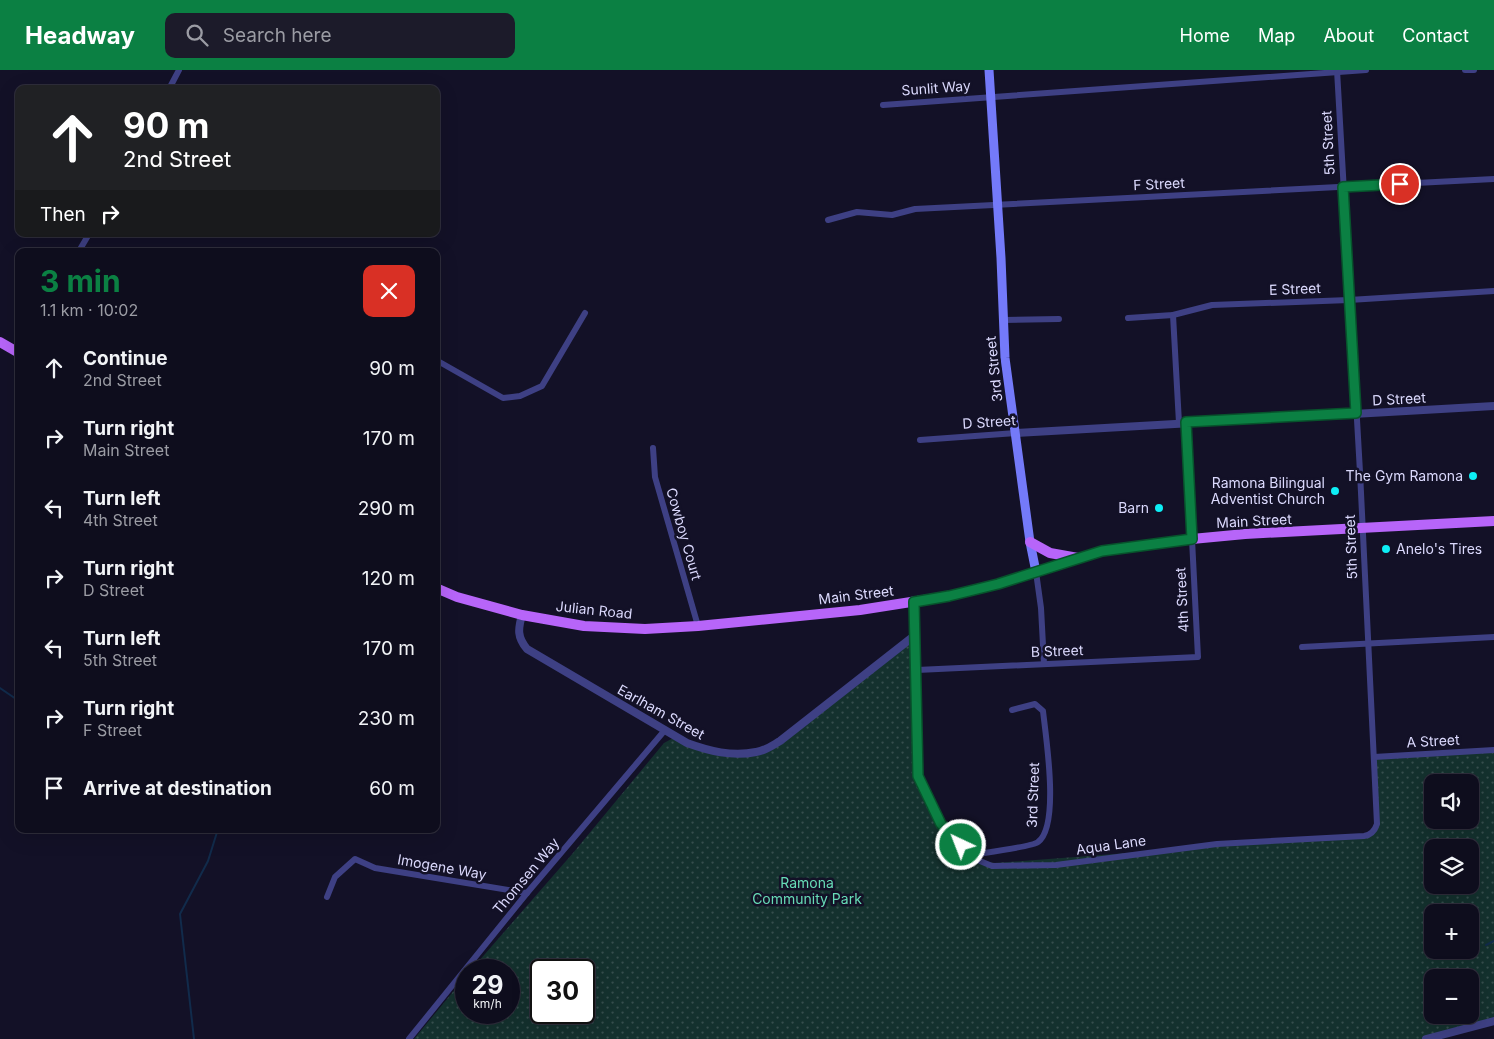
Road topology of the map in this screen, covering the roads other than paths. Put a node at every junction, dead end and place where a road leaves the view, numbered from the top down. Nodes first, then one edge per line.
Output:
1 (179, 70) edge
2 (989, 70) edge
3 (1366, 70) edge
4 (1465, 70) edge
5 (1474, 70) edge
6 (1337, 71) edge
7 (171, 85) edge
8 (990, 96) junction
9 (883, 104) dead end
10 (1494, 179) edge
11 (1343, 187) junction
12 (998, 204) junction
13 (828, 220) dead end
14 (87, 237) edge
15 (81, 248) edge
16 (1494, 291) edge
17 (1350, 300) junction
18 (585, 313) dead end
19 (1173, 314) junction
20 (1128, 318) dead end
21 (1059, 319) dead end
22 (1003, 320) junction
23 (0, 342) edge
24 (15, 351) edge
25 (440, 362) edge
26 (1494, 406) edge
27 (1356, 413) junction
28 (1182, 422) junction
29 (1016, 433) junction
30 (920, 440) dead end
31 (653, 448) dead end
32 (1494, 521) edge
33 (1362, 529) junction
34 (1192, 539) junction
35 (1030, 542) junction
36 (1080, 558) junction
37 (1036, 572) junction
38 (440, 590) edge
39 (914, 602) junction
40 (522, 615) junction
41 (754, 621) joint
42 (698, 626) junction
43 (914, 636) junction
44 (1494, 637) edge
45 (1368, 643) junction
46 (1302, 647) dead end
47 (1198, 658) joint
48 (1044, 664) junction
49 (917, 670) junction
50 (1012, 710) dead end
51 (665, 730) junction
52 (1494, 750) edge
53 (1374, 757) junction
54 (1364, 836) joint
55 (971, 855) junction
56 (527, 894) junction
57 (327, 897) dead end
58 (1494, 1021) edge
59 (409, 1039) edge
60 (1428, 1039) edge

1 - 7 street
2 - 8 main road, 3rd Street
3 - 6 street, Sunlit Way
4 - 5 street
6 - 8 street, Sunlit Way
6 - 11 street, 5th Street
8 - 9 street, Sunlit Way
8 - 12 main road, 3rd Street
10 - 11 street, F Street
11 - 12 street, F Street
11 - 17 street, 5th Street
12 - 13 street, F Street
12 - 22 main road, 3rd Street
14 - 15 street
16 - 17 street, E Street
17 - 19 street, E Street
17 - 27 street, 5th Street
18 - 25 street
19 - 20 street, E Street
19 - 28 street, 4th Street
21 - 22 street
22 - 29 main road, 3rd Street
23 - 24 main road
26 - 27 street, D Street
27 - 28 street, D Street
27 - 33 street, 5th Street
28 - 29 street, D Street
28 - 34 street, 4th Street
29 - 30 street, D Street
29 - 35 main road, 3rd Street
31 - 42 street, Cowboy Court
32 - 33 main road, Main Street
33 - 34 main road, Main Street
33 - 45 street, 5th Street
34 - 36 main road, Main Street
34 - 47 street, 4th Street
35 - 36 main road
35 - 37 main road, 3rd Street
36 - 37 main road, Main Street
37 - 39 main road, Main Street
37 - 48 street, 3rd Street
38 - 40 main road, Julian Road
39 - 41 main road, Main Street
39 - 43 street
40 - 42 main road, Julian Road
40 - 51 street, Earlham Street
41 - 42 main road, Julian Road
43 - 49 street, Aqua Lane
43 - 51 street, Earlham Street
44 - 45 street
45 - 46 street
45 - 53 street, 5th Street
47 - 48 street, B Street
48 - 49 street, B Street
49 - 55 street, Aqua Lane
50 - 55 street, 3rd Street
51 - 56 street, Thomsen Way
52 - 53 street, A Street
53 - 54 street, 5th Street
54 - 55 street, Aqua Lane
56 - 57 street, Imogene Way
56 - 59 street, Thomsen Way
58 - 60 street

